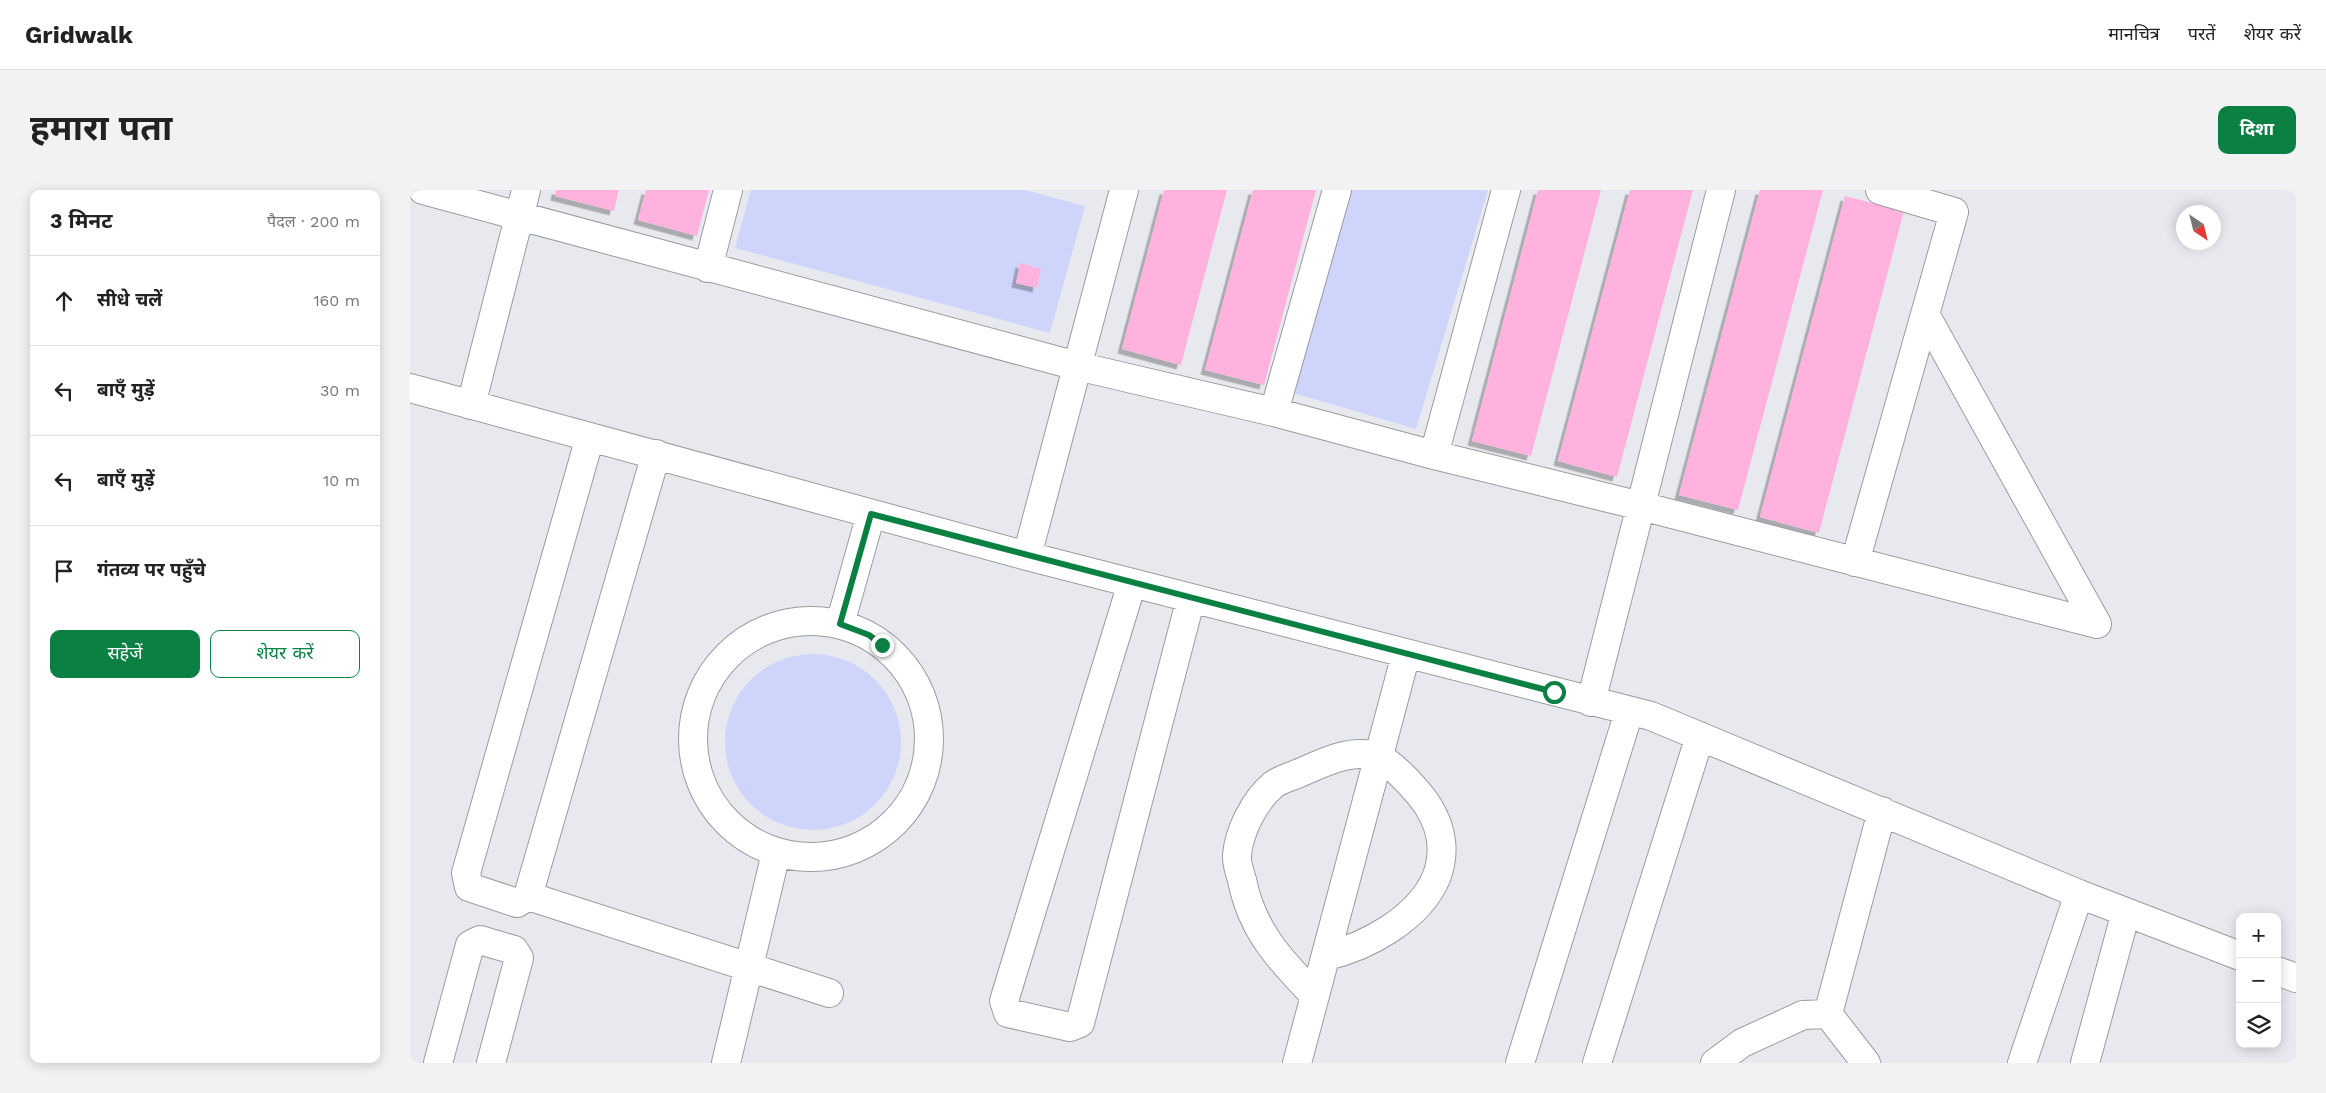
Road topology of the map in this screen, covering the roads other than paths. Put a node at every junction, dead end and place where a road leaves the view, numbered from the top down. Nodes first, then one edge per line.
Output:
1 (423, 190) edge
2 (526, 190) edge
3 (728, 190) edge
4 (1337, 190) edge
5 (1506, 190) edge
6 (1721, 190) edge
7 (1880, 190) edge
8 (1116, 192) edge
9 (520, 216) junction
10 (708, 268) junction
11 (1925, 314) junction
12 (1077, 366) junction
13 (410, 388) edge
14 (471, 405) junction
15 (1274, 412) junction
16 (590, 437) junction
17 (656, 454) junction
18 (1434, 455) junction
19 (1641, 506) junction
20 (871, 514) junction
21 (1028, 556) junction
22 (1855, 562) junction
23 (1132, 583) junction
24 (1191, 598) junction
25 (840, 624) junction
26 (1406, 654) junction
27 (1592, 702) junction
28 (1629, 712) junction
29 (1700, 736) junction
30 (1379, 758) junction
31 (1882, 811) junction
32 (776, 853) junction
33 (2079, 894) junction
34 (528, 896) junction
35 (2126, 912) junction
36 (2236, 954) edge
37 (1326, 956) junction
38 (749, 967) junction
39 (2281, 972) edge
40 (2296, 978) edge
41 (829, 993) dead end
42 (1315, 996) junction
43 (1828, 1014) junction
44 (438, 1063) edge
45 (491, 1063) edge
46 (726, 1063) edge
47 (1298, 1063) edge
48 (1520, 1063) edge
49 (1597, 1063) edge
50 (1715, 1063) edge
51 (1866, 1063) edge
52 (2022, 1063) edge
53 (2085, 1063) edge

1 - 9 street
2 - 9 street
3 - 10 street
4 - 15 street
5 - 18 street
6 - 19 street
7 - 11 street
8 - 12 street
9 - 10 street
9 - 14 street
10 - 12 street
11 - 22 street
11 - 22 street
12 - 15 street
12 - 21 street
13 - 14 street
14 - 16 street
15 - 18 street
16 - 17 street
16 - 34 street
17 - 20 street
17 - 34 street
18 - 19 street
19 - 22 street
19 - 27 street
20 - 21 street
20 - 25 street
21 - 23 street
23 - 24 street
23 - 24 street
24 - 26 street
25 - 32 street
25 - 32 street
26 - 27 street
26 - 30 street
27 - 28 street
28 - 29 street
28 - 48 street
29 - 31 street
29 - 49 street
30 - 37 street
30 - 37 street
30 - 42 street
31 - 33 street
31 - 43 street
32 - 38 street
33 - 35 street
33 - 52 street
34 - 38 street
35 - 36 street
35 - 53 street
37 - 42 street
38 - 41 street
38 - 46 street
39 - 40 street
42 - 47 street
43 - 50 street
43 - 51 street
44 - 45 street

